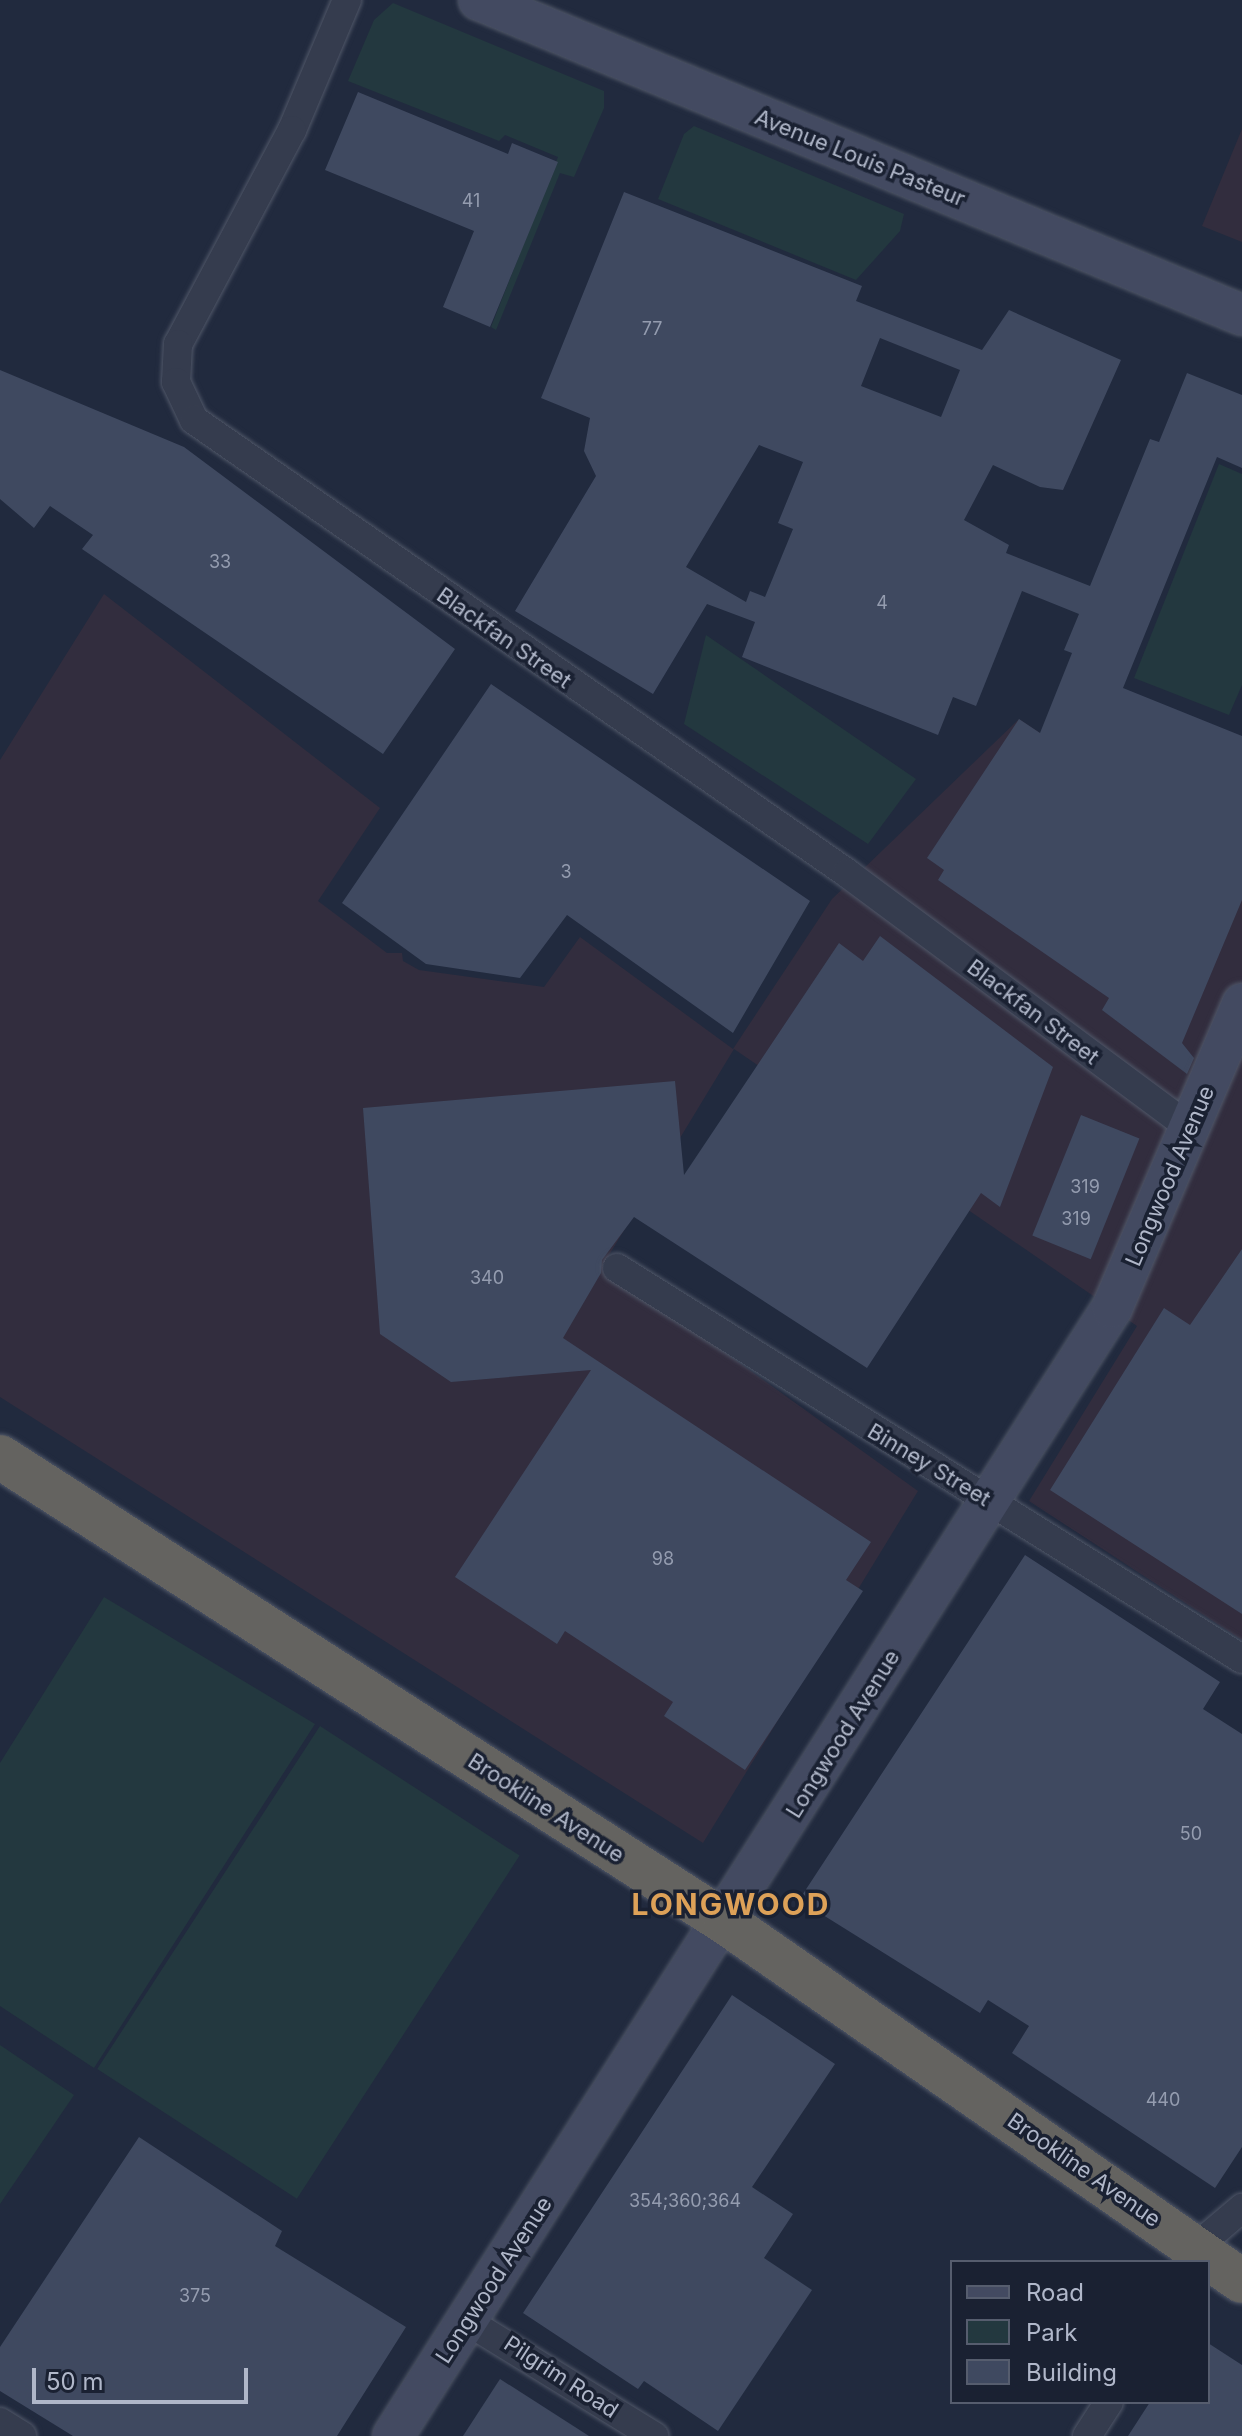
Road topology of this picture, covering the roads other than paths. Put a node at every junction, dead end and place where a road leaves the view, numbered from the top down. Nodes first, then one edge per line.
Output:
1 (347, 0) edge
2 (479, 0) edge
3 (1242, 315) edge
4 (1242, 1004) edge
5 (1190, 1128) junction
6 (617, 1268) dead end
7 (0, 1457) edge
8 (990, 1500) junction
9 (1242, 1659) edge
10 (725, 1922) junction
11 (1242, 2208) edge
12 (1192, 2255) edge
13 (1210, 2264) edge
14 (1242, 2281) edge
15 (467, 2321) junction
16 (1108, 2404) edge
17 (0, 2422) edge
18 (22, 2436) edge
19 (393, 2436) edge
20 (654, 2436) edge
21 (1087, 2436) edge

1 - 5 street, Blackfan Street
2 - 3 main road, Avenue Louis Pasteur
4 - 5 main road, Longwood Avenue
5 - 8 main road, Longwood Avenue
6 - 8 street, Binney Street
7 - 10 highway, Brookline Avenue
8 - 9 street, Binney Street
8 - 10 main road, Longwood Avenue
10 - 12 highway, Brookline Avenue
10 - 15 main road, Longwood Avenue
11 - 12 street
13 - 14 highway, Brookline Avenue
15 - 19 main road, Longwood Avenue
15 - 20 street, Pilgrim Road
16 - 21 street
17 - 18 street

